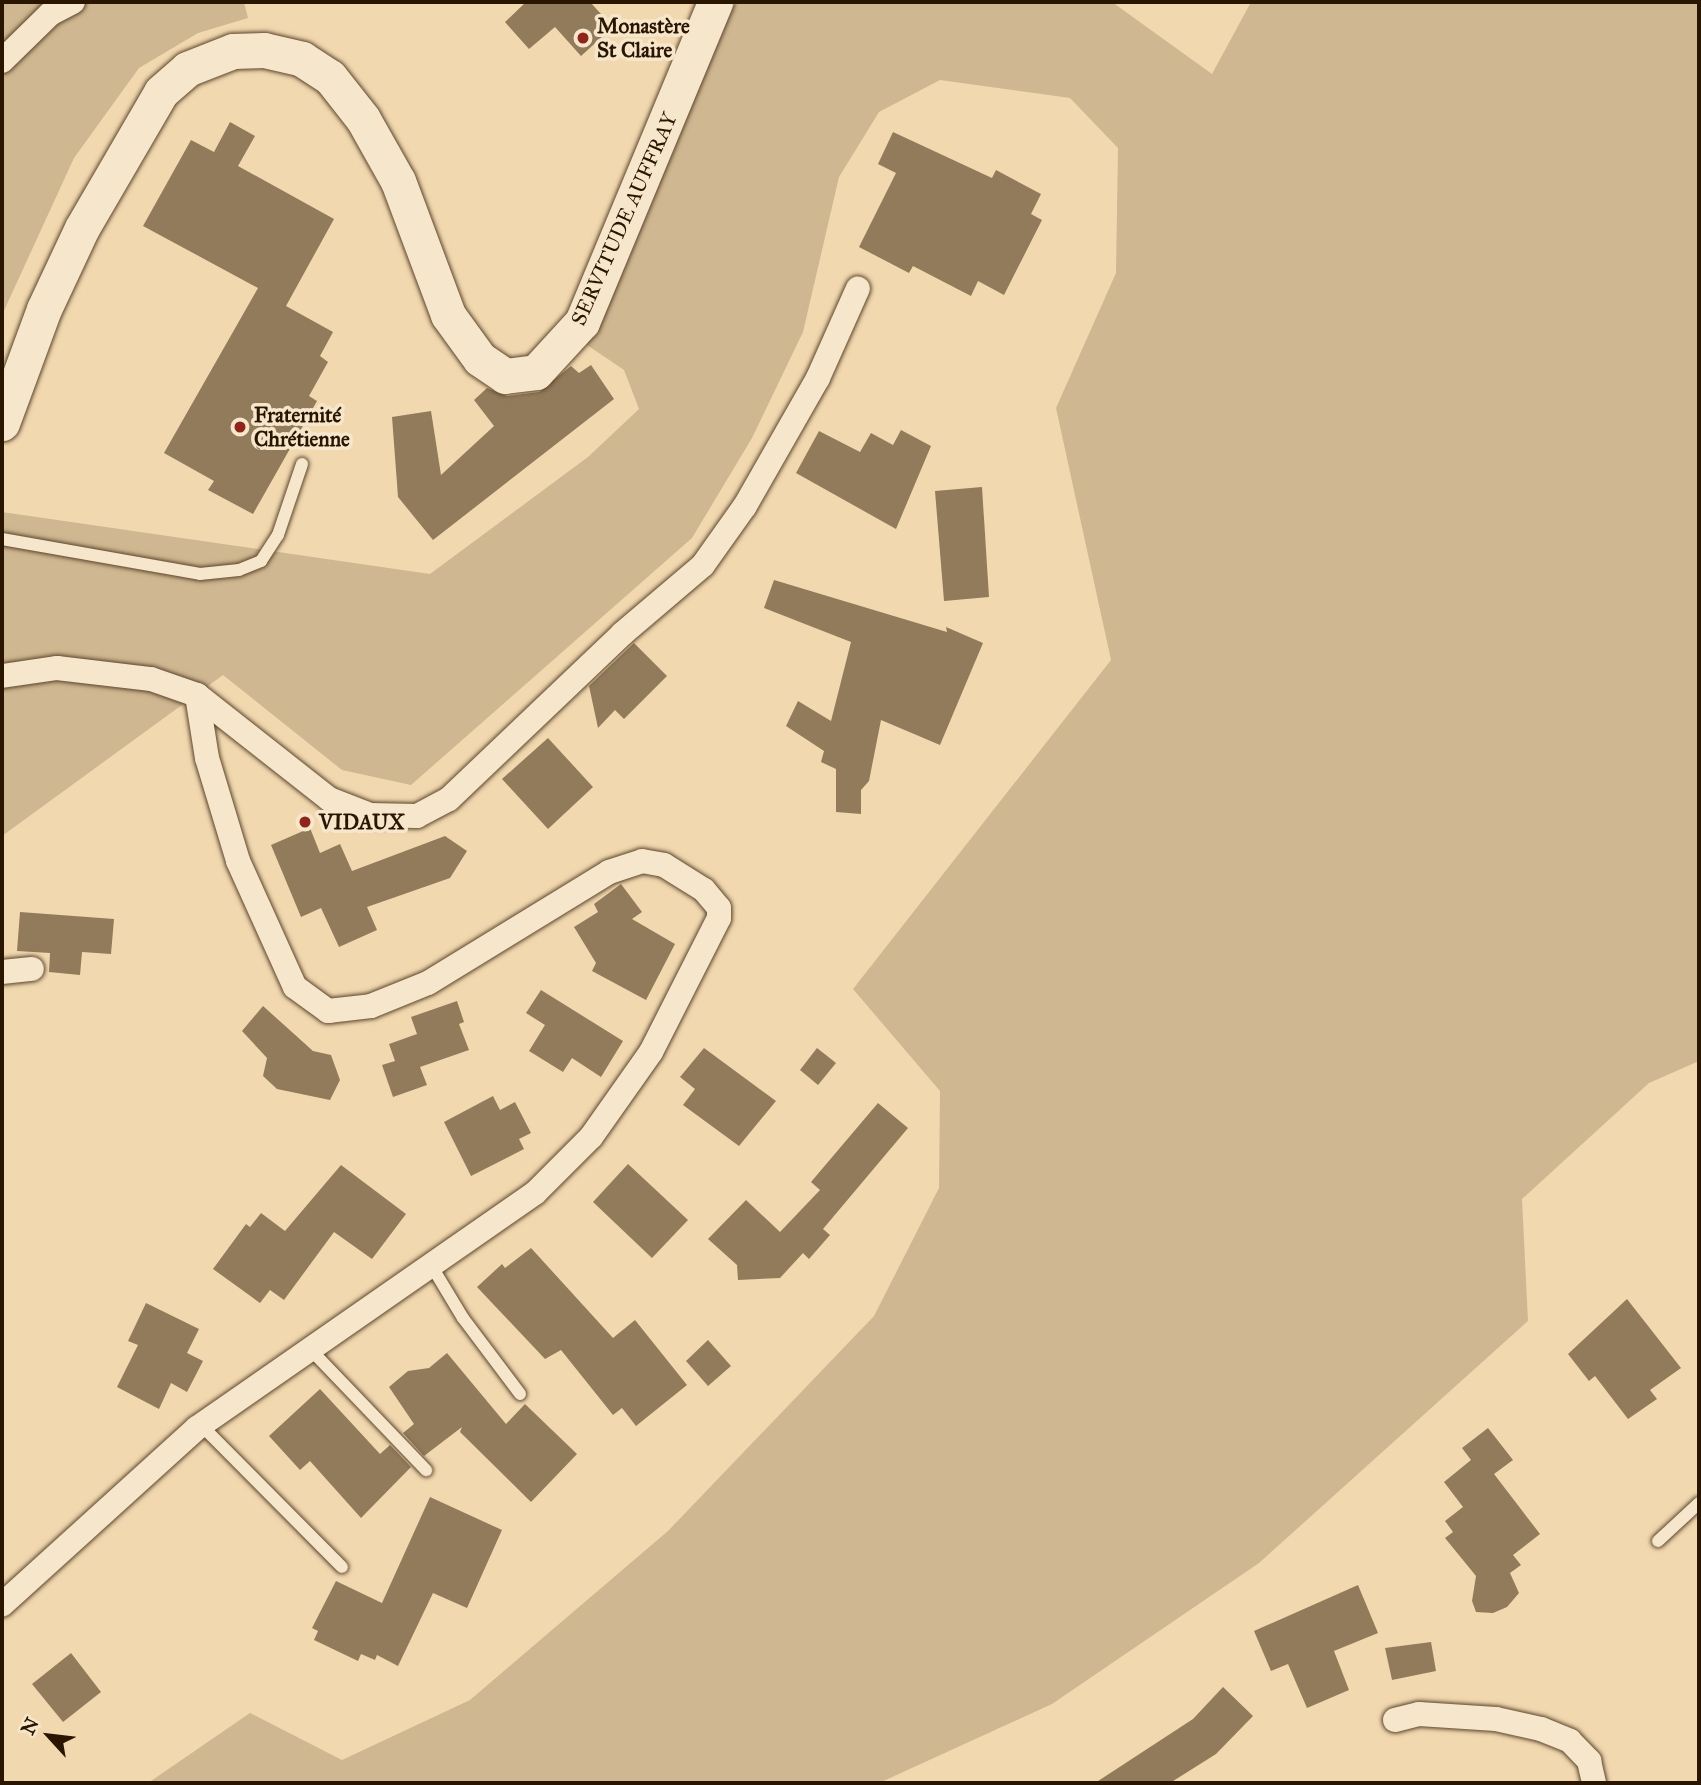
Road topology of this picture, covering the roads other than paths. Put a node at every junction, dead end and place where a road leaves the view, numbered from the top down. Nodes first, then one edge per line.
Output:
1 (72, 2) edge
2 (715, 2) edge
3 (2, 61) edge
4 (858, 288) dead end
5 (2, 423) edge
6 (302, 464) dead end
7 (2, 539) edge
8 (2, 676) edge
9 (197, 695) junction
10 (32, 969) dead end
11 (2, 972) edge
12 (431, 1265) junction
13 (310, 1349) junction
14 (520, 1394) dead end
15 (201, 1425) junction
16 (426, 1470) dead end
17 (1699, 1503) edge
18 (1658, 1541) dead end
19 (342, 1567) dead end
20 (2, 1605) edge
21 (1395, 1720) dead end
22 (1594, 1783) edge

1 - 3 street
2 - 5 street, SERVITUDE AUFFRAY
4 - 9 street
6 - 7 lane
8 - 9 street
9 - 12 street
10 - 11 street
12 - 13 street
12 - 14 lane
13 - 15 street
13 - 16 lane
15 - 19 lane
15 - 20 street
17 - 18 lane
21 - 22 street

